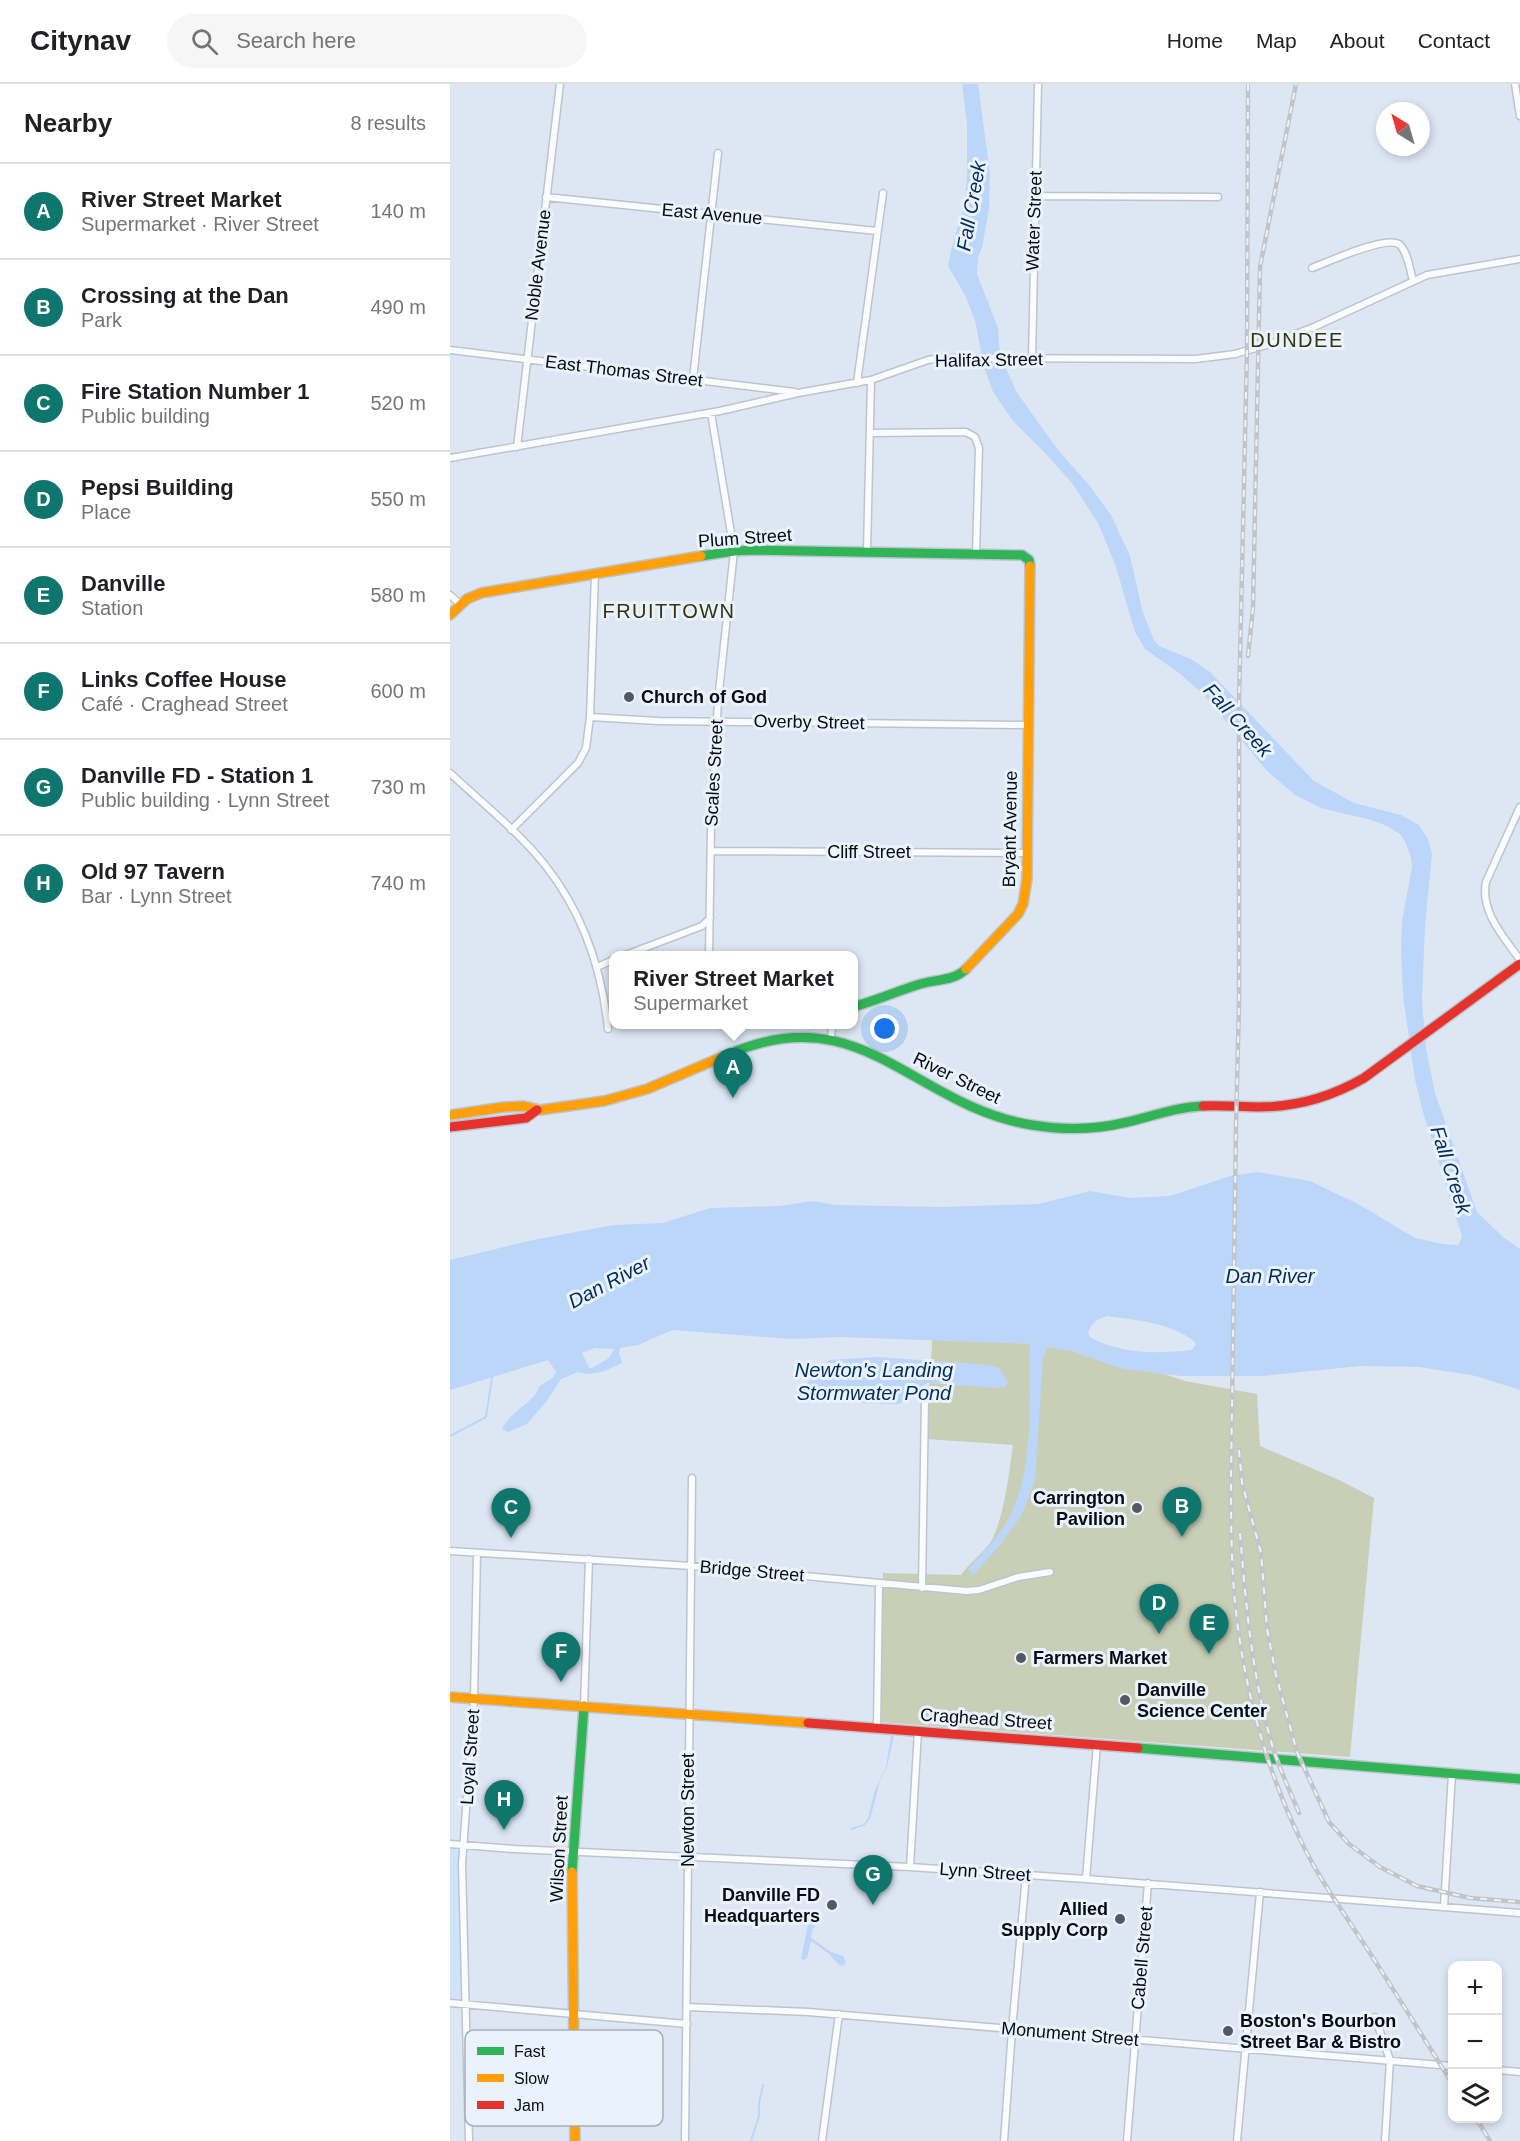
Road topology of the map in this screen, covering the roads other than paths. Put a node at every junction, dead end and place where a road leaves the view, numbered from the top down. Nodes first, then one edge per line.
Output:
1 (560, 84) edge
2 (1038, 84) edge
3 (1515, 84) edge
4 (1520, 116) edge
5 (718, 153) dead end
6 (883, 193) dead end
7 (1036, 196) junction
8 (546, 197) junction
9 (1218, 197) dead end
10 (711, 214) junction
11 (877, 231) junction
12 (1520, 259) edge
13 (1312, 268) dead end
14 (1413, 280) junction
15 (450, 350) edge
16 (1032, 358) junction
17 (526, 359) junction
18 (693, 380) junction
19 (871, 380) junction
20 (857, 383) junction
21 (798, 393) junction
22 (711, 412) junction
23 (870, 433) junction
24 (517, 447) junction
25 (450, 458) edge
26 (734, 551) junction
27 (867, 552) junction
28 (976, 555) junction
29 (595, 573) junction
30 (1030, 582) joint
31 (450, 595) edge
32 (460, 604) junction
33 (450, 615) edge
34 (590, 717) junction
35 (717, 722) junction
36 (1028, 725) junction
37 (450, 773) edge
38 (1520, 807) edge
39 (511, 830) junction
40 (711, 850) junction
41 (1027, 853) junction
42 (710, 918) junction
43 (637, 951) edge
44 (709, 951) edge
45 (609, 962) edge
46 (1520, 962) edge
47 (597, 967) junction
48 (858, 1006) edge
49 (608, 1029) dead end
50 (832, 1029) edge
51 (831, 1038) junction
52 (537, 1110) junction
53 (450, 1115) edge
54 (450, 1128) edge
55 (925, 1399) dead end
56 (692, 1478) dead end
57 (450, 1551) edge
58 (477, 1552) junction
59 (589, 1559) junction
60 (691, 1566) junction
61 (1050, 1572) dead end
62 (879, 1584) junction
63 (922, 1588) junction
64 (450, 1697) edge
65 (474, 1699) junction
66 (584, 1706) junction
67 (688, 1714) junction
68 (877, 1728) junction
69 (918, 1731) junction
70 (1097, 1744) junction
71 (1452, 1774) junction
72 (1520, 1779) edge
73 (450, 1844) edge
74 (464, 1845) junction
75 (574, 1852) junction
76 (687, 1857) junction
77 (910, 1867) junction
78 (1026, 1875) junction
79 (1086, 1879) junction
80 (1148, 1883) junction
81 (1260, 1892) junction
82 (1444, 1907) junction
83 (1520, 1913) edge
84 (450, 2004) edge
85 (466, 2006) junction
86 (687, 2007) junction
87 (840, 2014) junction
88 (574, 2015) junction
89 (1375, 2017) dead end
90 (687, 2024) junction
91 (467, 2030) edge
92 (574, 2030) edge
93 (1012, 2030) junction
94 (1136, 2040) junction
95 (1246, 2048) junction
96 (1390, 2060) junction
97 (1448, 2066) edge
98 (1502, 2070) edge
99 (1520, 2072) edge
100 (469, 2126) edge
101 (575, 2126) edge
102 (469, 2141) edge
103 (575, 2141) edge
104 (685, 2141) edge
105 (822, 2141) edge
106 (1004, 2141) edge
107 (1127, 2141) edge
108 (1238, 2141) edge
109 (1385, 2141) edge

1 - 8 street, Noble Avenue
2 - 7 street, Water Street
3 - 4 street
5 - 10 street
6 - 11 street
7 - 9 street
7 - 16 street, Water Street
8 - 10 street, East Avenue
8 - 17 street, Noble Avenue
10 - 11 street, East Avenue
10 - 18 street
11 - 20 street
12 - 14 street, Halifax Street
13 - 14 street
14 - 16 street, Halifax Street
15 - 17 street, East Thomas Street
16 - 19 street, Halifax Street
17 - 18 street, East Thomas Street
17 - 24 street, Noble Avenue
18 - 21 street, East Thomas Street
19 - 20 street, Halifax Street
19 - 23 street
20 - 21 street, Halifax Street
21 - 22 street, Halifax Street
22 - 24 street, Halifax Street
22 - 26 street, Scales Street
23 - 27 street
23 - 28 street
24 - 25 street, Halifax Street
26 - 27 main road, Plum Street
26 - 29 main road, Plum Street
26 - 35 street, Scales Street
27 - 28 main road, Plum Street
28 - 30 main road, Plum Street
29 - 32 main road, Plum Street
29 - 34 street
30 - 36 main road, Bryant Avenue
31 - 32 street
32 - 33 main road, Plum Street
34 - 35 street, Overby Street
34 - 39 street
35 - 36 street, Overby Street
35 - 40 street, Scales Street
36 - 41 main road, Bryant Avenue
37 - 39 street
38 - 46 street
39 - 47 street
40 - 41 street, Cliff Street
40 - 42 street, Scales Street
41 - 48 main road, Bryant Avenue
42 - 43 street
42 - 44 street, Scales Street
45 - 47 street
46 - 51 main road, River Street
47 - 49 street
50 - 51 street
51 - 52 main road, River Street
52 - 53 main road, River Street
52 - 54 main road, River Street
55 - 63 street
56 - 60 street, Newton Street
57 - 58 street, Bridge Street
58 - 59 street, Bridge Street
58 - 65 street, Loyal Street
59 - 60 street, Bridge Street
59 - 66 street, Wilson Street
60 - 62 street, Bridge Street
60 - 67 street, Newton Street
61 - 63 street, Bridge Street
62 - 63 street, Bridge Street
62 - 68 street
64 - 65 main road, Craghead Street
65 - 66 main road, Craghead Street
65 - 74 street, Loyal Street
66 - 67 main road, Craghead Street
66 - 75 main road, Wilson Street
67 - 68 main road, Craghead Street
67 - 76 street, Newton Street
68 - 69 main road, Craghead Street
69 - 70 main road, Craghead Street
69 - 77 street
70 - 71 main road, Craghead Street
70 - 79 street
71 - 72 main road, Craghead Street
71 - 82 street
73 - 74 street, Lynn Street
74 - 75 street, Lynn Street
74 - 85 street, Loyal Street
75 - 76 street, Lynn Street
75 - 88 main road, Wilson Street
76 - 77 street, Lynn Street
76 - 86 street, Newton Street
77 - 78 street, Lynn Street
78 - 79 street, Lynn Street
78 - 93 street
79 - 80 street, Lynn Street
80 - 81 street, Lynn Street
80 - 94 street, Cabell Street
81 - 82 street, Lynn Street
81 - 95 street
82 - 83 street, Lynn Street
84 - 85 street
85 - 88 street
85 - 91 street, Loyal Street
86 - 87 street, Monument Street
86 - 90 street, Newton Street
87 - 93 street, Monument Street
87 - 105 street
88 - 90 street
88 - 92 main road, Wilson Street
89 - 96 street
90 - 104 street, Newton Street
93 - 94 street, Monument Street
93 - 106 street
94 - 95 street, Monument Street
94 - 107 street, Cabell Street
95 - 96 street, Monument Street
95 - 108 street
96 - 97 street, Monument Street
96 - 109 street
98 - 99 street
100 - 102 street, Loyal Street
101 - 103 main road, Wilson Street

